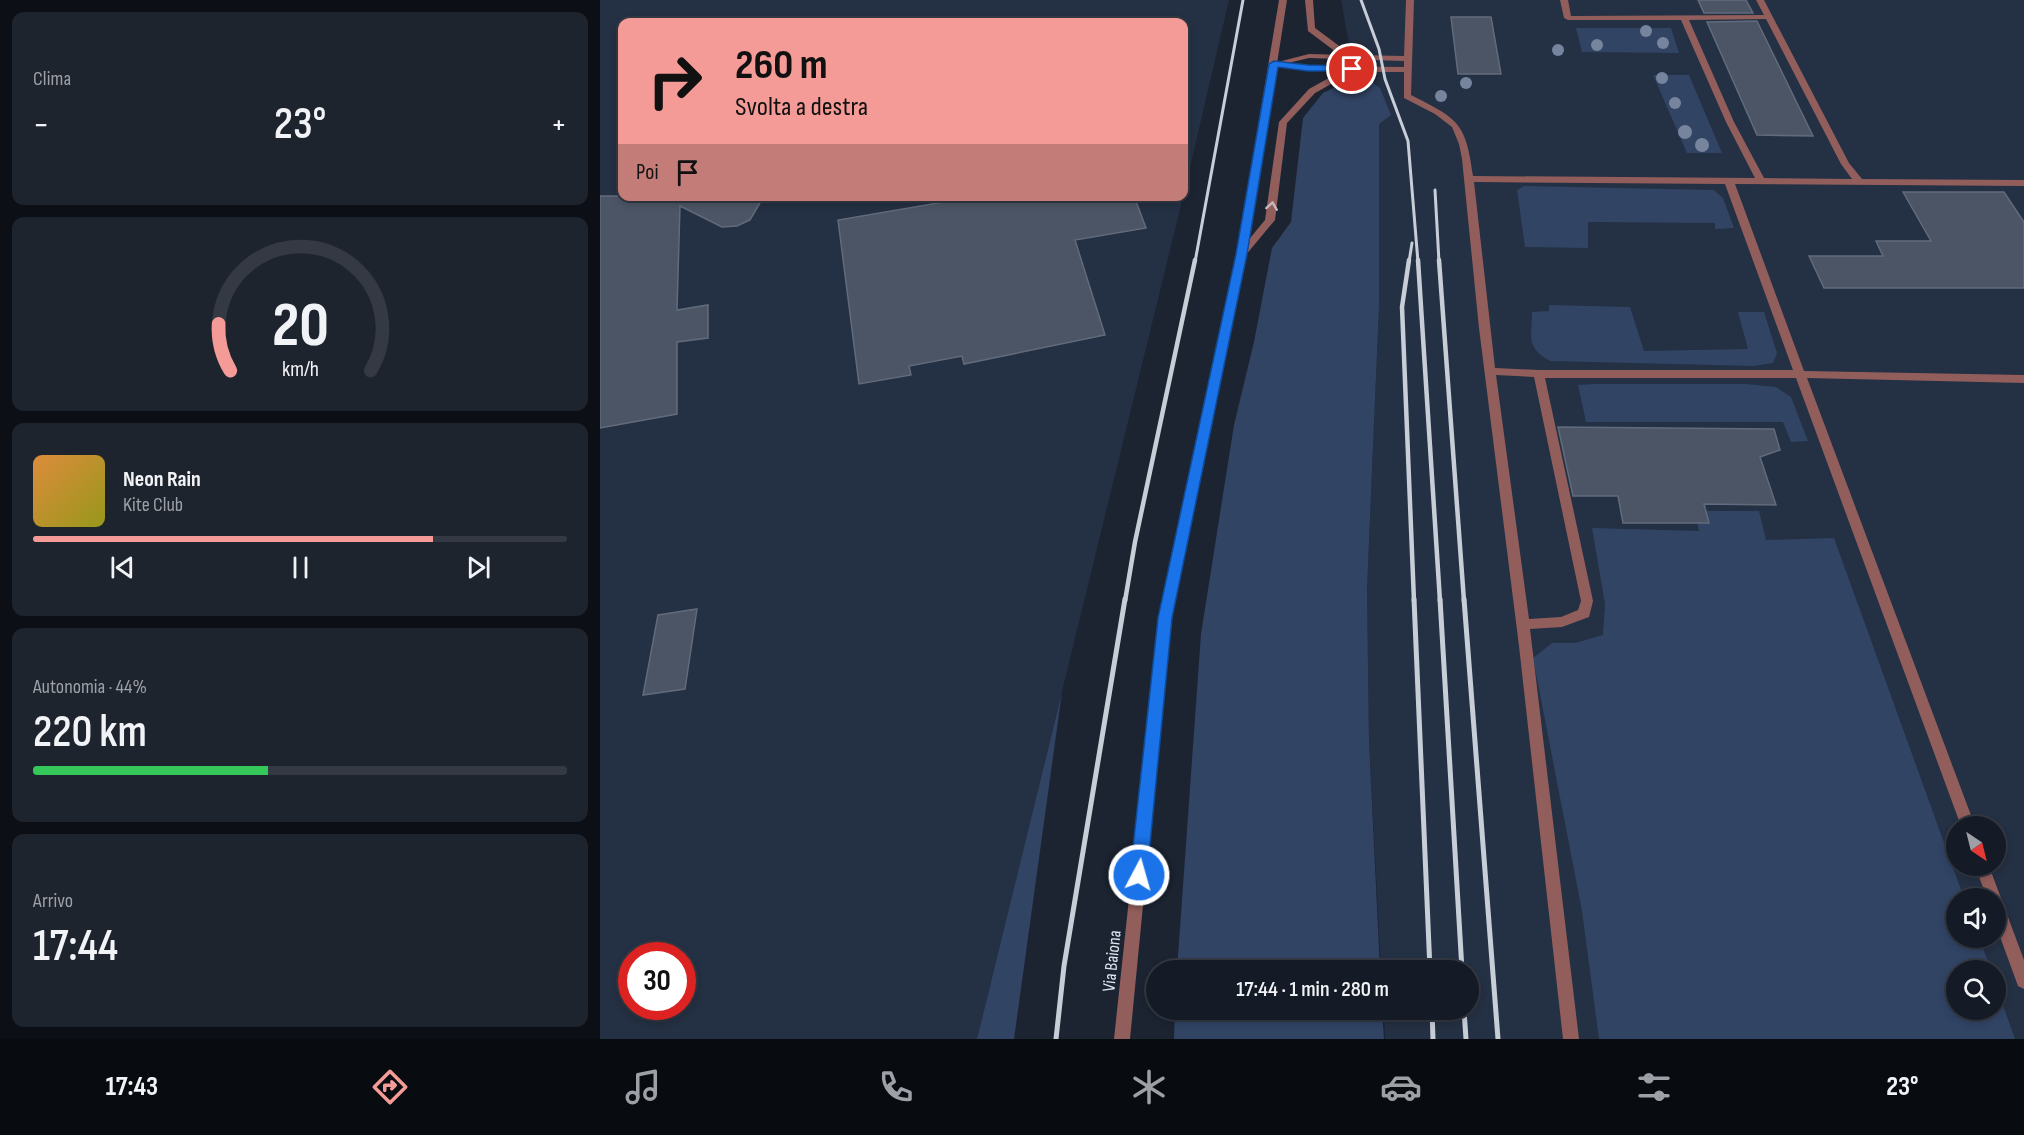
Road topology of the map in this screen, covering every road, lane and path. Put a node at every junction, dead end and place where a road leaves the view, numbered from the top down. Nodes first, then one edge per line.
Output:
1 (1283, 0) edge
2 (1309, 0) edge
3 (1410, 0) edge
4 (1564, 0) edge
5 (1761, 0) edge
6 (1684, 17) junction
7 (1769, 17) junction
8 (1361, 57) junction
9 (1409, 59) junction
10 (1274, 64) junction
11 (1364, 69) junction
12 (1408, 70) junction
13 (1469, 180) junction
14 (1729, 182) junction
15 (1761, 182) junction
16 (1860, 183) junction
17 (2024, 183) edge
18 (1242, 254) junction
19 (1490, 371) junction
20 (1539, 374) junction
21 (1800, 374) junction
22 (2024, 380) edge
23 (1523, 624) junction
24 (1964, 816) edge
25 (2006, 932) edge
26 (2024, 981) edge
27 (1122, 1039) edge
28 (1571, 1039) edge

1 - 10 street, Via Baiona
2 - 8 street
3 - 9 street
4 - 6 street
5 - 7 street
6 - 7 street
6 - 15 street
7 - 16 street
8 - 9 street
8 - 10 street
9 - 12 street
10 - 11 street
10 - 18 street, Via Baiona
11 - 12 street
18 -> 11 street
12 - 13 street
13 - 14 street
13 - 19 street
14 - 15 street
14 - 21 street
15 - 16 street
16 - 17 street
18 - 27 street, Via Baiona
19 - 20 street
19 - 23 street
20 - 21 street
20 - 23 street
21 - 22 street
21 - 24 street
23 - 28 street
25 - 26 street

